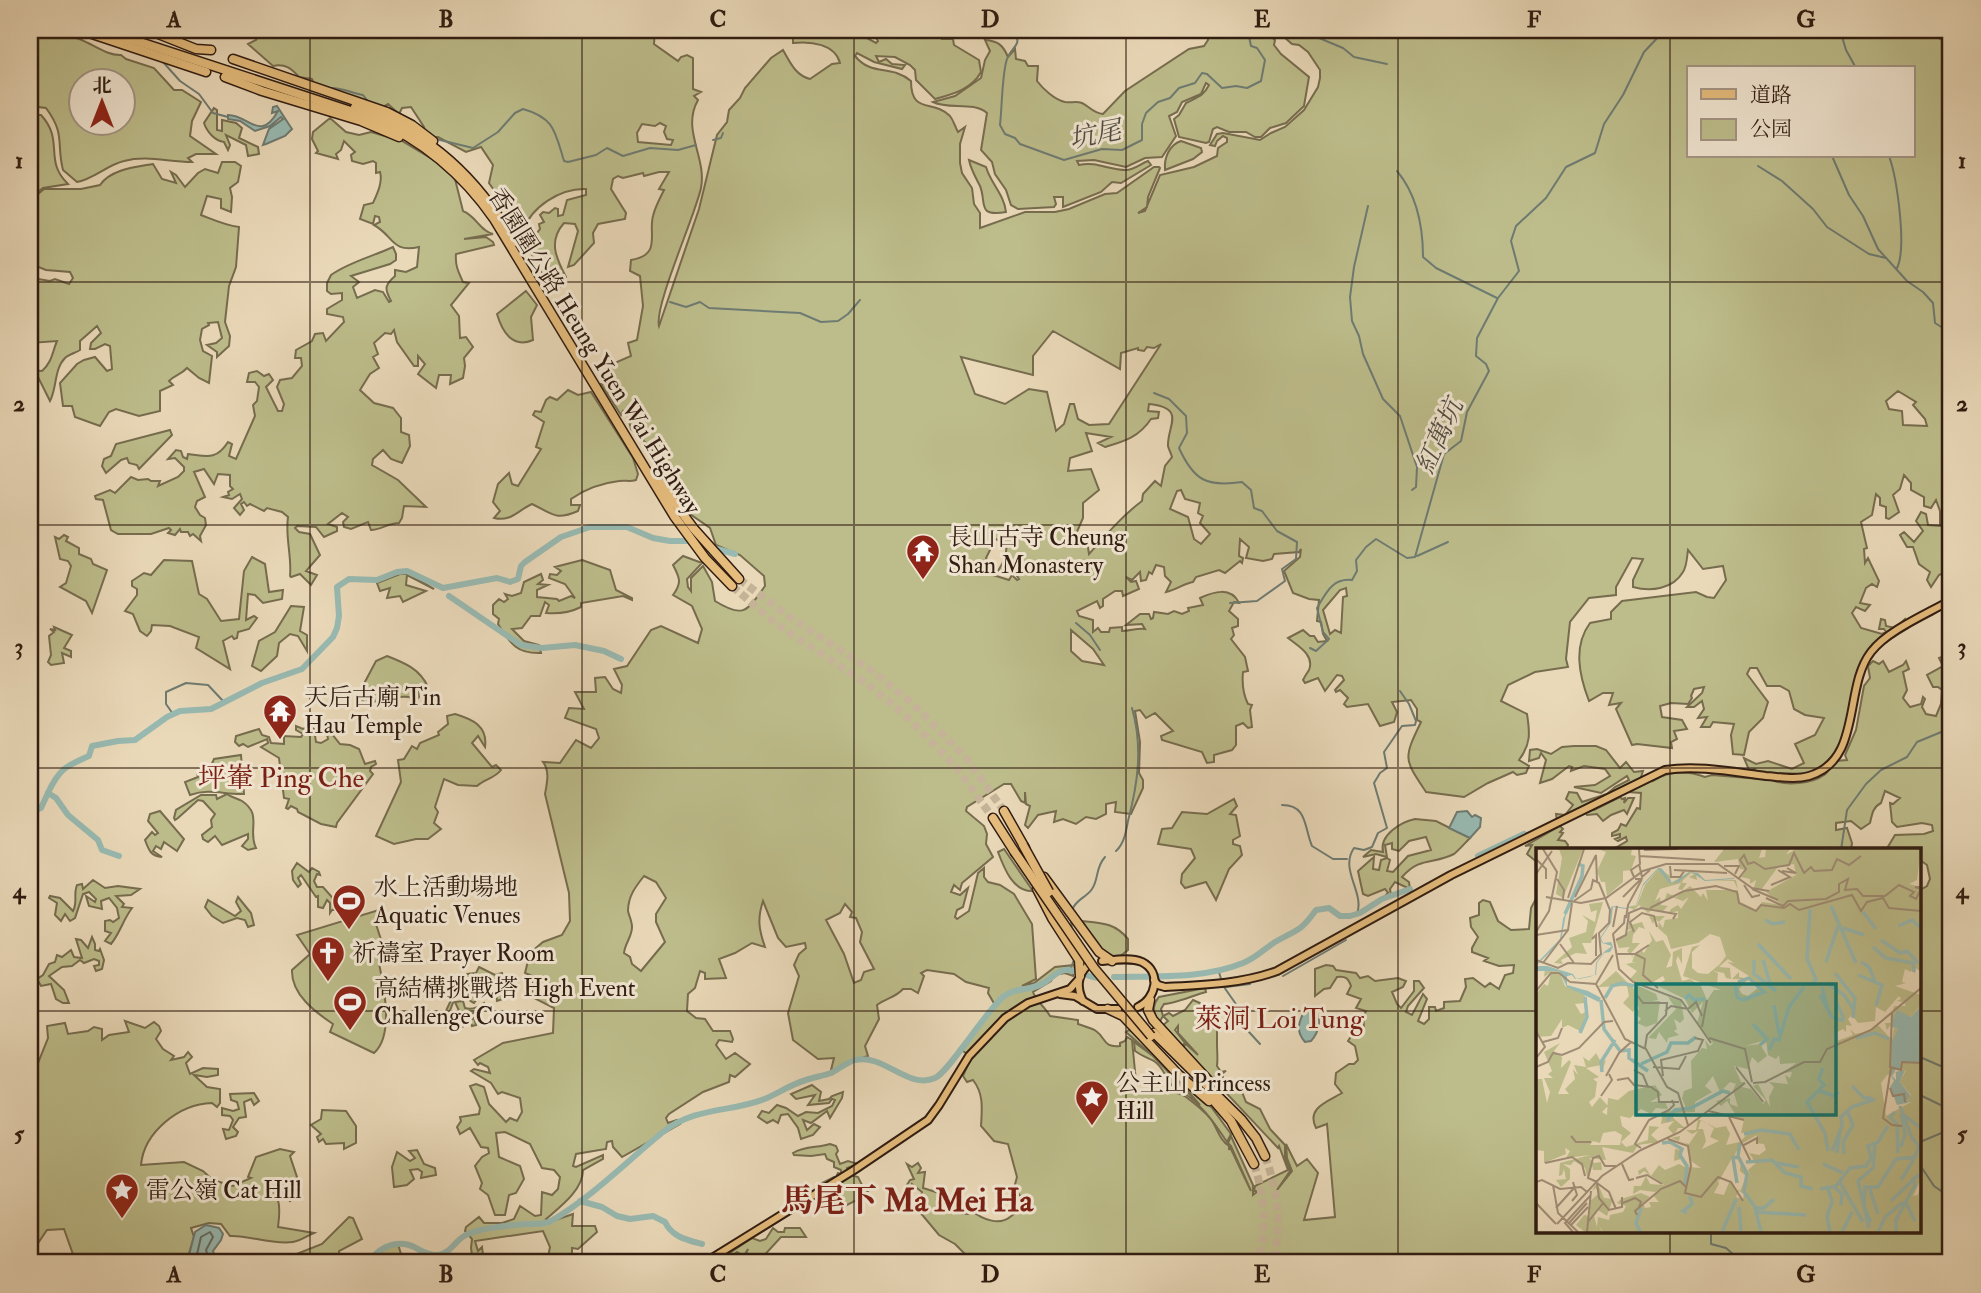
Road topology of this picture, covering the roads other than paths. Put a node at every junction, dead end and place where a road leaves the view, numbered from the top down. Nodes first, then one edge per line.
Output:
1 (80, 30) edge
2 (103, 30) edge
3 (121, 30) edge
4 (148, 30) edge
5 (211, 50) dead end
6 (233, 60) dead end
7 (206, 72) dead end
8 (225, 77) dead end
9 (433, 149) junction
10 (634, 447) junction
11 (739, 579) tunnel mouth
12 (732, 586) tunnel mouth
13 (1951, 600) edge
14 (1004, 811) tunnel mouth
15 (993, 818) tunnel mouth
16 (1024, 845) junction
17 (1014, 851) junction
18 (1102, 961) dead end
19 (1112, 961) junction
20 (1081, 975) junction
21 (1156, 983) junction
22 (1186, 986) junction
23 (1058, 994) junction
24 (1150, 999) junction
25 (1085, 1002) junction
26 (1138, 1007) dead end
27 (1108, 1009) junction
28 (1118, 1009) dead end
29 (1153, 1034) junction
30 (1227, 1105) junction
31 (1229, 1119) junction
32 (1265, 1156) tunnel mouth
33 (1254, 1164) tunnel mouth
34 (704, 1263) edge

1 - 7 highway
2 - 9 highway
3 - 9 highway
4 - 5 highway
6 - 9 highway
8 - 9 highway
9 - 10 highway, 香園圍公路 Heung Yuen Wai Highway
10 - 11 highway, 香園圍公路 Heung Yuen Wai Highway
10 - 12 highway, 香園圍公路 Heung Yuen Wai Highway
13 - 22 main road
14 - 16 highway
15 - 17 highway
16 - 19 highway, bridge
16 - 29 highway, bridge
17 - 20 highway, bridge
17 - 29 highway, bridge
18 - 19 main road
19 - 21 main road
20 - 23 main road
20 - 25 main road
21 - 22 main road
21 - 24 main road
22 - 24 main road
23 - 25 main road
23 - 34 main road
24 - 26 main road
24 - 30 highway
25 - 27 main road
27 - 28 main road
27 - 31 highway
29 - 30 highway
29 - 31 highway
30 - 32 highway
31 - 33 highway

